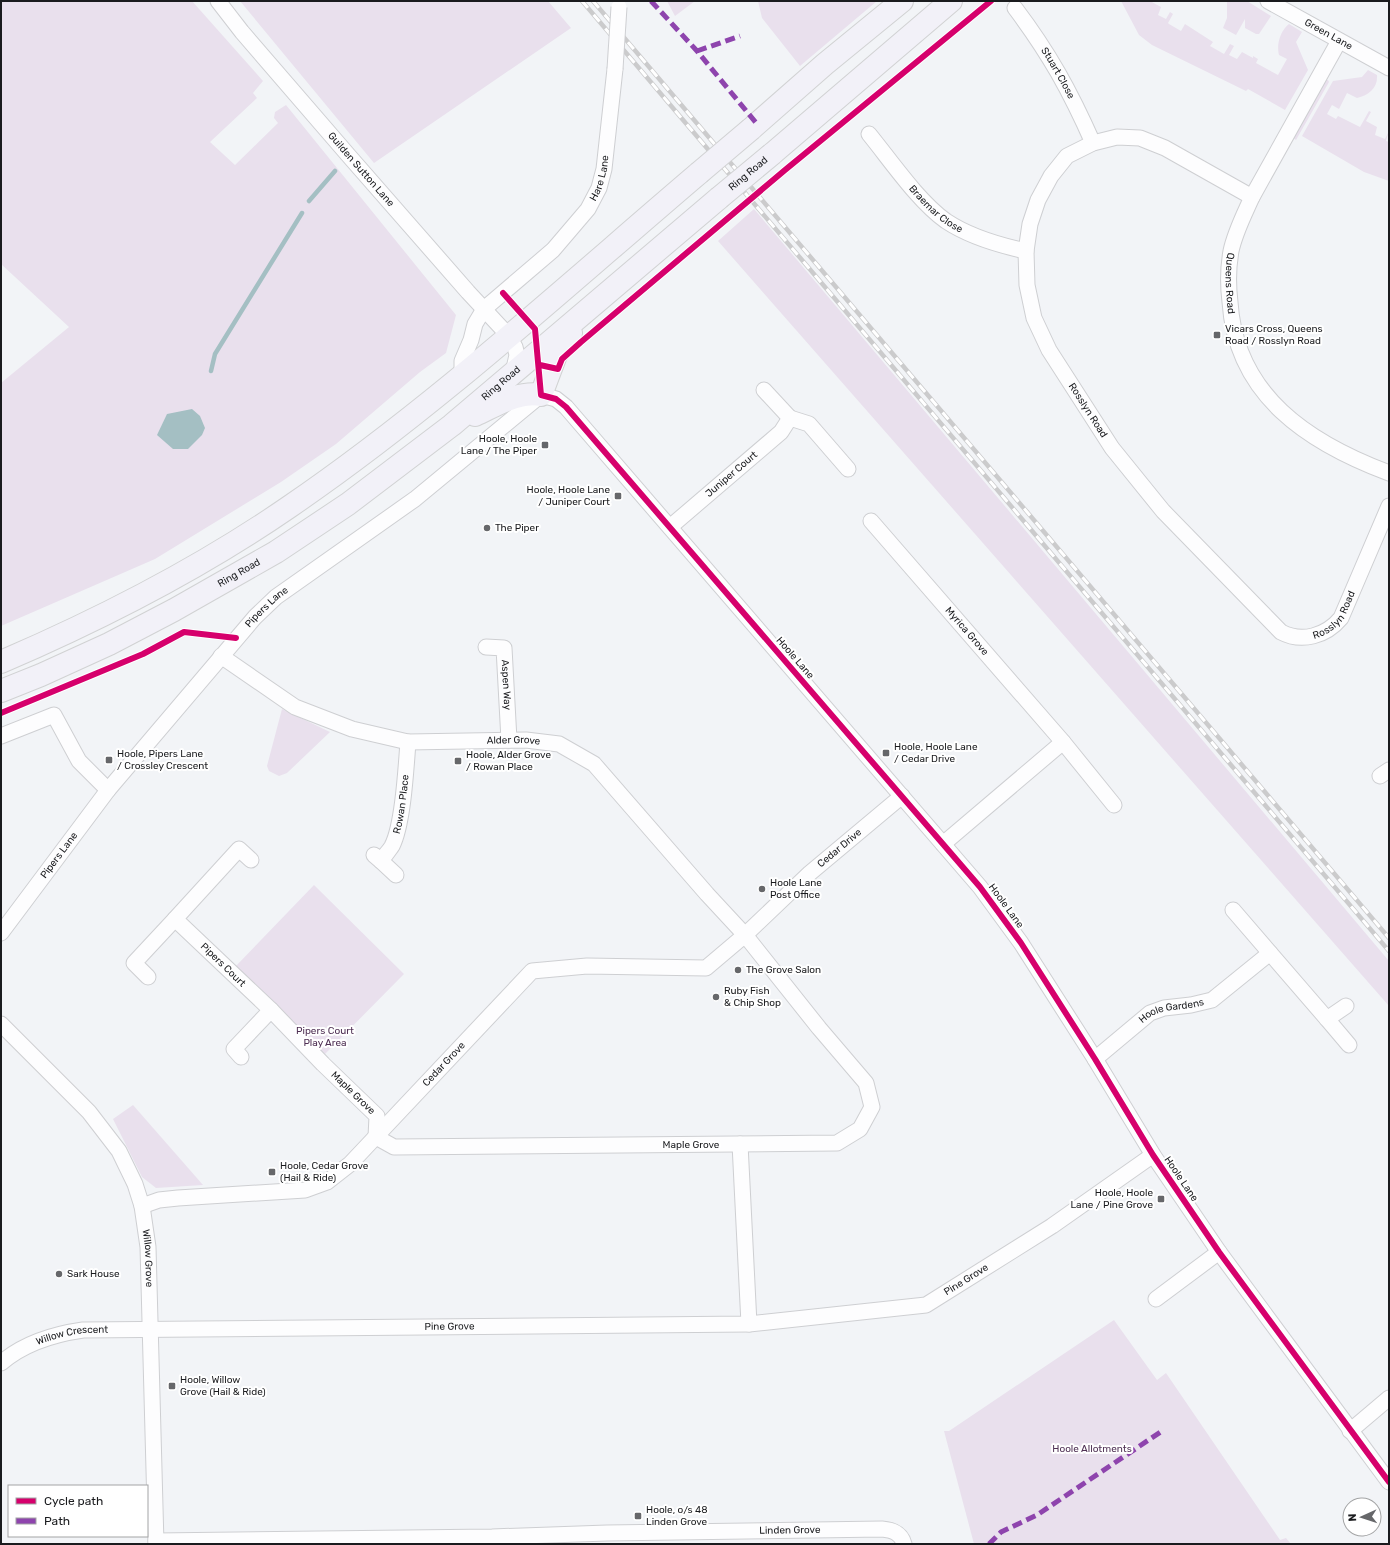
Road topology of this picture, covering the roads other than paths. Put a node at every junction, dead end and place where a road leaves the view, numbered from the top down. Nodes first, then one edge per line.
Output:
1 (218, 1) edge
2 (902, 1) edge
3 (951, 1) edge
4 (1268, 1) edge
5 (620, 4) edge
6 (1016, 8) dead end
7 (1339, 41) junction
8 (1389, 68) edge
9 (869, 134) dead end
10 (1093, 143) junction
11 (1252, 197) junction
12 (1026, 251) junction
13 (484, 309) junction
14 (583, 315) junction
15 (508, 335) junction
16 (513, 373) junction
17 (462, 375) junction
18 (764, 390) dead end
19 (542, 395) junction
20 (790, 418) junction
21 (452, 425) junction
22 (848, 469) dead end
23 (1389, 473) edge
24 (1389, 506) edge
25 (871, 521) dead end
26 (670, 528) junction
27 (486, 647) dead end
28 (221, 656) junction
29 (1, 662) edge
30 (1, 690) edge
31 (1, 736) edge
32 (509, 740) junction
33 (408, 742) junction
34 (1063, 742) junction
35 (108, 790) junction
36 (902, 796) junction
37 (1114, 805) dead end
38 (943, 844) junction
39 (252, 860) dead end
40 (396, 876) dead end
41 (1233, 910) dead end
42 (176, 919) junction
43 (1, 933) edge
44 (745, 935) junction
45 (1270, 953) junction
46 (148, 976) dead end
47 (1346, 1006) dead end
48 (270, 1010) junction
49 (1328, 1019) junction
50 (1, 1024) edge
51 (1349, 1045) dead end
52 (241, 1057) dead end
53 (1095, 1059) junction
54 (323, 1064) joint
55 (376, 1137) junction
56 (740, 1144) junction
57 (1152, 1155) junction
58 (142, 1206) junction
59 (1219, 1252) junction
60 (1156, 1299) dead end
61 (749, 1324) junction
62 (150, 1329) junction
63 (1, 1363) edge
64 (1389, 1398) edge
65 (1350, 1431) junction
66 (1389, 1482) edge
67 (608, 1539) edge
68 (669, 1539) edge
69 (354, 1541) edge
70 (156, 1542) edge
71 (904, 1544) edge

1 - 13 street, Guilden Sutton Lane
2 - 15 highway, bridge
3 - 14 highway, Ring Road, bridge
4 - 7 street, Green Lane
5 - 13 street, Hare Lane, bridge
6 - 10 street, Stuart Close
7 - 8 street, Green Lane
7 - 11 street, Queens Road
9 - 12 street, Braemar Close
10 - 11 street, Rosslyn Road
10 - 12 street, Rosslyn Road
11 - 23 street, Queens Road
12 - 24 street, Rosslyn Road
13 - 15 street, Guilden Sutton Lane
13 - 17 street
14 - 16 highway, Ring Road
14 - 19 highway
15 - 16 street, Guilden Sutton Lane
15 - 17 highway
16 - 21 highway, Ring Road
17 - 29 highway
18 - 20 street
19 - 21 highway
19 - 26 street, Hoole Lane
19 - 28 street, Pipers Lane
20 - 22 street
20 - 26 street, Juniper Court
21 - 30 highway, Ring Road
25 - 34 street, Myrica Grove
26 - 36 street, Hoole Lane
27 - 32 street, Aspen Way
28 - 33 street, Alder Grove
28 - 35 street, Pipers Lane
31 - 35 street
32 - 33 street, Alder Grove
32 - 44 street, Alder Grove
33 - 40 street, Rowan Place
34 - 37 street, Myrica Grove
34 - 38 street
35 - 43 street, Pipers Lane
36 - 38 street, Hoole Lane
36 - 44 street, Cedar Drive
38 - 53 street, Hoole Lane
39 - 42 street
41 - 45 street
42 - 46 street
42 - 48 street, Pipers Court
44 - 55 street, Cedar Grove
44 - 56 street, Maple Grove
45 - 49 street
45 - 53 street, Hoole Gardens
47 - 49 street
48 - 52 street
48 - 54 street, Pipers Court
49 - 51 street
50 - 58 street, Willow Grove
53 - 57 street, Hoole Lane
54 - 55 street, Maple Grove
55 - 56 street, Maple Grove
55 - 58 street, Cedar Grove
56 - 61 street
57 - 59 street, Hoole Lane
57 - 61 street, Pine Grove
58 - 62 street, Willow Grove
59 - 60 street
59 - 65 street, Hoole Lane
61 - 62 street, Pine Grove
62 - 63 street, Willow Crescent
62 - 70 street, Willow Grove
64 - 65 street
65 - 66 street, Hoole Lane
67 - 68 street, Linden Grove
67 - 69 street, Linden Grove
68 - 71 street, Linden Grove
69 - 70 street, Linden Grove

